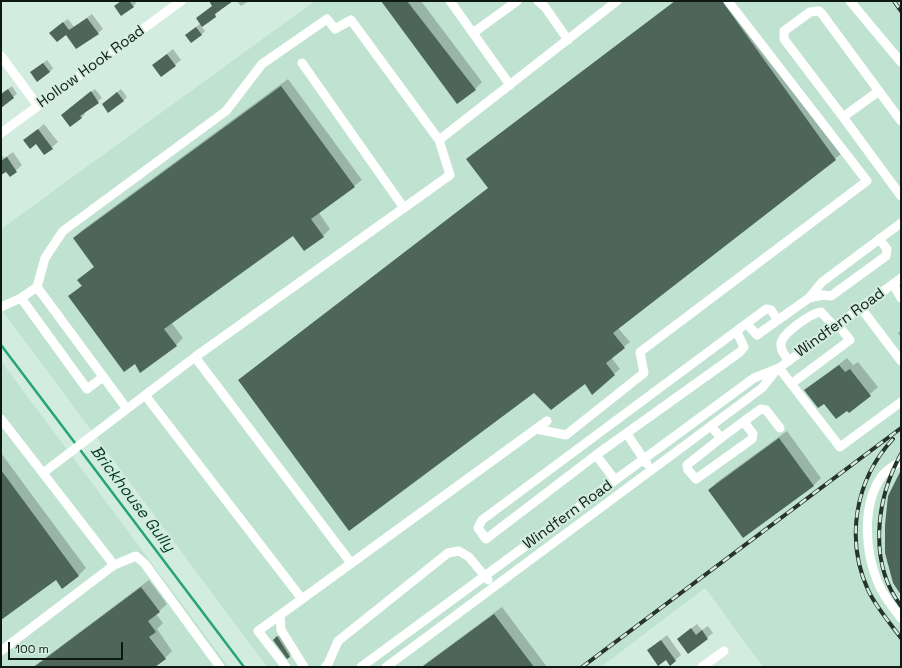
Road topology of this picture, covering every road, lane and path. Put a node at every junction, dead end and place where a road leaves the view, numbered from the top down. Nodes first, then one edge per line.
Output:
1 (181, 1) edge
2 (450, 1) edge
3 (517, 1) edge
4 (552, 1) edge
5 (617, 1) edge
6 (850, 1) edge
7 (732, 2) edge
8 (541, 4) edge
9 (473, 33) junction
10 (568, 40) junction
11 (1, 56) edge
12 (901, 62) edge
13 (302, 63) dead end
14 (510, 85) junction
15 (879, 91) junction
16 (38, 106) junction
17 (843, 118) junction
18 (901, 120) edge
19 (1, 133) edge
20 (439, 140) junction
21 (901, 196) edge
22 (404, 208) junction
23 (901, 223) edge
24 (880, 239) junction
25 (901, 278) edge
26 (893, 284) junction
27 (37, 287) junction
28 (20, 298) junction
29 (809, 298) junction
30 (901, 298) edge
31 (1, 307) edge
32 (861, 308) junction
33 (778, 320) junction
34 (747, 324) junction
35 (836, 326) junction
36 (737, 332) junction
37 (195, 357) junction
38 (789, 361) junction
39 (901, 361) edge
40 (779, 368) junction
41 (103, 377) junction
42 (791, 384) junction
43 (145, 395) junction
44 (901, 402) edge
45 (127, 409) junction
46 (1, 419) edge
47 (547, 421) dead end
48 (740, 424) junction
49 (711, 426) junction
50 (780, 428) dead end
51 (536, 429) junction
52 (627, 434) junction
53 (721, 438) junction
54 (596, 456) junction
55 (644, 459) junction
56 (901, 461) edge
57 (651, 470) junction
58 (42, 473) junction
59 (615, 480) junction
60 (351, 563) junction
61 (114, 565) junction
62 (485, 576) junction
63 (493, 588) junction
64 (302, 599) junction
65 (280, 615) junction
66 (901, 618) edge
67 (1, 651) edge
68 (724, 651) dead end
69 (220, 667) edge
70 (286, 667) edge
71 (304, 667) edge
72 (325, 667) edge
73 (361, 667) edge
74 (386, 667) edge
75 (702, 667) edge

1 - 16 street, Hollow Hook Road
2 - 9 street
3 - 9 street
4 - 8 street
5 - 10 street
6 - 12 street
7 - 51 street
8 - 10 street
9 - 14 street
10 - 14 street
11 - 16 street
13 - 22 street
14 - 20 street
15 - 17 street
15 - 17 street
15 - 18 street
16 - 19 street, Hollow Hook Road
17 - 21 street
20 - 22 street
20 - 27 street
22 - 37 street
23 - 24 street
24 - 29 street
24 - 29 street
25 - 26 street, Windfern Road
26 - 30 street
26 - 32 street, Windfern Road
27 - 28 street
27 - 41 street
28 - 31 street
28 - 41 street
29 - 33 street
32 - 35 street, Windfern Road
32 - 39 street
33 - 34 street
33 - 34 street
34 - 36 street
35 - 38 street, Windfern Road
35 - 38 street
35 - 42 street
36 - 52 street
36 - 54 street
37 - 43 street
37 - 60 street
38 - 40 street, Windfern Road
40 - 42 street
40 - 49 street, Windfern Road
40 - 55 street, Windfern Road
41 - 45 street
42 - 44 street
43 - 45 street
43 - 64 street
45 - 58 street
46 - 58 street
47 - 51 street
48 - 50 street
48 - 53 street
48 - 53 street
49 - 53 street
49 - 57 street, Windfern Road
51 - 60 street
52 - 54 street
52 - 55 street
54 - 59 street
55 - 57 street
55 - 59 street, Windfern Road
56 - 66 street
57 - 63 street, Windfern Road
58 - 61 street
59 - 62 street, Windfern Road
60 - 64 street
61 - 67 street
61 - 69 street
62 - 63 street
62 - 72 street
62 - 73 street, Windfern Road
63 - 74 street, Windfern Road
64 - 65 street
65 - 70 street
65 - 71 street
68 - 75 street

